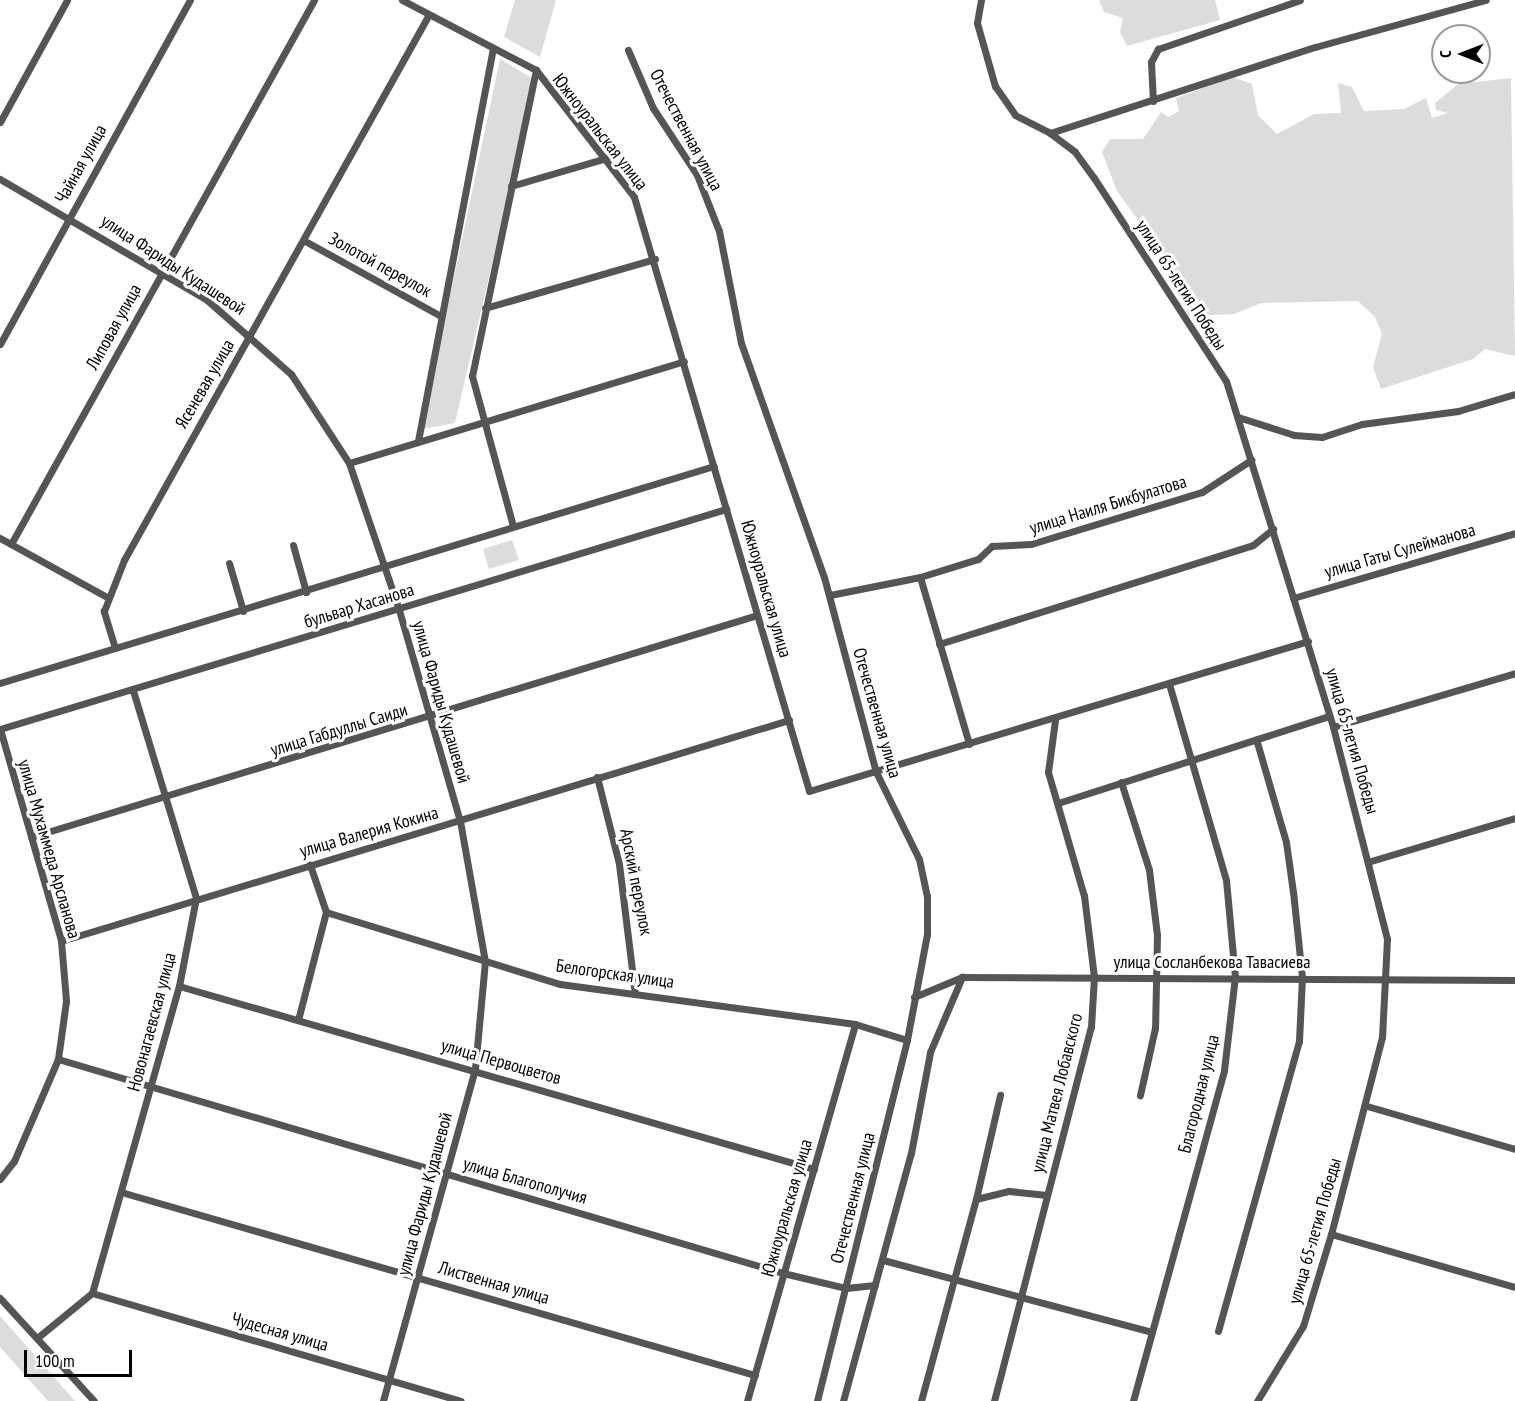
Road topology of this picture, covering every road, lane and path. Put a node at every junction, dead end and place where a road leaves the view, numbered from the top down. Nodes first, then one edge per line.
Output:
1 (68, 0) edge
2 (190, 0) edge
3 (314, 0) edge
4 (402, 0) edge
5 (981, 0) edge
6 (1300, 0) edge
7 (1486, 0) edge
8 (428, 16) junction
9 (493, 48) junction
10 (628, 50) dead end
11 (536, 70) junction
12 (1153, 101) junction
13 (0, 122) edge
14 (1050, 133) junction
15 (606, 158) junction
16 (0, 179) edge
17 (511, 186) junction
18 (69, 216) junction
19 (305, 241) junction
20 (655, 259) junction
21 (162, 271) junction
22 (485, 308) junction
23 (439, 315) junction
24 (251, 334) junction
25 (0, 344) edge
26 (684, 361) junction
27 (1515, 394) edge
28 (1238, 417) junction
29 (483, 421) junction
30 (418, 441) junction
31 (1251, 460) junction
32 (350, 463) junction
33 (714, 466) junction
34 (726, 509) junction
35 (513, 526) junction
36 (1273, 530) junction
37 (1515, 533) edge
38 (0, 538) edge
39 (11, 544) junction
40 (293, 545) dead end
41 (229, 563) dead end
42 (386, 570) junction
43 (920, 577) junction
44 (306, 592) junction
45 (830, 596) junction
46 (107, 597) junction
47 (1293, 598) junction
48 (243, 610) junction
49 (399, 610) junction
50 (757, 615) junction
51 (1308, 641) junction
52 (939, 644) junction
53 (115, 648) junction
54 (1515, 673) edge
55 (0, 683) edge
56 (1170, 687) junction
57 (133, 690) junction
58 (1329, 716) junction
59 (430, 718) junction
60 (789, 720) junction
61 (1055, 720) junction
62 (1333, 727) junction
63 (0, 729) edge
64 (1256, 739) junction
65 (969, 744) junction
66 (1191, 758) junction
67 (876, 772) junction
68 (597, 777) junction
69 (1121, 782) junction
70 (165, 797) junction
71 (1058, 803) junction
72 (1515, 818) edge
73 (460, 821) junction
74 (31, 837) junction
75 (1371, 861) junction
76 (310, 865) junction
77 (196, 898) junction
78 (326, 912) junction
79 (61, 941) junction
80 (485, 961) junction
81 (962, 977) junction
82 (1094, 977) junction
83 (1159, 977) junction
84 (1235, 977) junction
85 (1302, 977) junction
86 (1388, 978) junction
87 (1515, 980) edge
88 (179, 986) junction
89 (635, 994) junction
90 (914, 997) junction
91 (298, 1020) junction
92 (855, 1024) junction
93 (907, 1040) junction
94 (58, 1059) junction
95 (475, 1069) junction
96 (151, 1086) junction
97 (1000, 1095) dead end
98 (1140, 1095) dead end
99 (1367, 1106) junction
100 (1515, 1149) edge
101 (814, 1169) junction
102 (446, 1173) junction
103 (0, 1179) edge
104 (121, 1192) junction
105 (1047, 1195) junction
106 (976, 1199) junction
107 (1331, 1234) junction
108 (883, 1260) junction
109 (783, 1273) junction
110 (417, 1277) junction
111 (953, 1277) junction
112 (875, 1285) junction
113 (1515, 1287) edge
114 (846, 1288) junction
115 (92, 1293) junction
116 (0, 1298) edge
117 (1020, 1298) junction
118 (1218, 1331) dead end
119 (1150, 1332) junction
120 (37, 1338) junction
121 (755, 1375) junction
122 (389, 1380) junction
123 (94, 1401) edge
124 (383, 1401) edge
125 (461, 1401) edge
126 (747, 1401) edge
127 (817, 1401) edge
128 (843, 1401) edge
129 (921, 1401) edge
130 (994, 1401) edge
131 (1133, 1401) edge
132 (1257, 1401) edge

1 - 13 street
2 - 18 street, Чайная улица
3 - 21 street, Липовая улица
4 - 8 street, Южноуральская улица
5 - 14 street, улица 65-летия Победы
6 - 12 street
7 - 12 street
8 - 9 street, Южноуральская улица
8 - 19 street, Ясеневая улица
9 - 11 street, Южноуральская улица
9 - 23 street
10 - 45 street, Отечественная улица
11 - 15 street, Южноуральская улица
11 - 17 street
12 - 14 street
14 - 28 street, улица 65-летия Победы
15 - 17 street
15 - 20 street, Южноуральская улица
16 - 18 street, улица Фариды Кудашевой
17 - 22 street
18 - 21 street, улица Фариды Кудашевой
18 - 25 street, Чайная улица
19 - 23 street, Золотой переулок
19 - 24 street, Ясеневая улица
20 - 22 street
20 - 26 street, Южноуральская улица
21 - 24 street, улица Фариды Кудашевой
21 - 39 street, Липовая улица
22 - 29 street
23 - 30 street
24 - 32 street, улица Фариды Кудашевой
24 - 46 street, Ясеневая улица
26 - 29 street
26 - 33 street, Южноуральская улица
27 - 28 street
28 - 31 street, улица 65-летия Победы
29 - 30 street
29 - 35 street
30 - 32 street
31 - 36 street, улица 65-летия Победы
31 - 43 street, улица Наиля Бикбулатова
32 - 42 street, улица Фариды Кудашевой
33 - 34 street, Южноуральская улица
33 - 35 street, бульвар Хасанова
34 - 49 street, бульвар Хасанова
34 - 50 street, Южноуральская улица
35 - 42 street, бульвар Хасанова
36 - 47 street, улица 65-летия Победы
36 - 52 street
37 - 47 street, улица Гаты Сулейманова
38 - 39 street
39 - 46 street
40 - 44 street
41 - 48 street
42 - 44 street, бульвар Хасанова
42 - 49 street, улица Фариды Кудашевой
43 - 45 street, улица Наиля Бикбулатова
43 - 52 street
44 - 48 street, бульвар Хасанова
45 - 67 street, Отечественная улица
46 - 53 street
47 - 51 street, улица 65-летия Победы
48 - 53 street, бульвар Хасанова
49 - 57 street, бульвар Хасанова
49 - 59 street, улица Фариды Кудашевой
50 - 59 street, улица Габдуллы Саиди
50 - 60 street, Южноуральская улица
51 - 56 street, Южноуральская улица
51 - 58 street, улица 65-летия Победы
52 - 65 street
53 - 55 street, бульвар Хасанова
54 - 62 street
56 - 61 street, Южноуральская улица
56 - 66 street, Благородная улица
57 - 63 street, бульвар Хасанова
57 - 70 street, Новонагаевская улица
58 - 62 street, улица 65-летия Победы
58 - 64 street
59 - 70 street, улица Габдуллы Саиди
59 - 73 street, улица Фариды Кудашевой
60 - 67 street, Южноуральская улица
60 - 68 street, улица Валерия Кокина
61 - 65 street, Южноуральская улица
61 - 71 street, улица Матвея Лобавского
62 - 75 street, улица 65-летия Победы
63 - 74 street, улица Мухаммеда Арсланова
64 - 66 street
64 - 85 street
65 - 67 street, Южноуральская улица
66 - 69 street
66 - 84 street, Благородная улица
67 - 90 street, Отечественная улица
68 - 73 street, улица Валерия Кокина
68 - 89 street, Арский переулок
69 - 71 street
69 - 83 street
70 - 74 street, улица Габдуллы Саиди
70 - 77 street, Новонагаевская улица
71 - 82 street, улица Матвея Лобавского
72 - 75 street
73 - 76 street, улица Валерия Кокина
73 - 80 street, улица Фариды Кудашевой
74 - 79 street, улица Мухаммеда Арсланова
75 - 86 street, улица 65-летия Победы
76 - 77 street, улица Валерия Кокина
76 - 78 street
77 - 79 street, улица Валерия Кокина
77 - 88 street, Новонагаевская улица
78 - 80 street, Белогорская улица
78 - 91 street
79 - 94 street, улица Мухаммеда Арсланова
80 - 89 street, Белогорская улица
80 - 95 street, улица Фариды Кудашевой
81 - 82 street, улица Сосланбекова Тавасиева
81 - 90 street, улица Сосланбекова Тавасиева
81 - 108 street
82 - 83 street, улица Сосланбекова Тавасиева
82 - 105 street, улица Матвея Лобавского
83 - 84 street, улица Сосланбекова Тавасиева
83 - 98 street
84 - 85 street, улица Сосланбекова Тавасиева
84 - 119 street, Благородная улица
85 - 86 street, улица Сосланбекова Тавасиева
85 - 118 street
86 - 87 street, улица Сосланбекова Тавасиева
86 - 99 street, улица 65-летия Победы
88 - 91 street, улица Первоцветов
88 - 96 street, Новонагаевская улица
89 - 92 street, Белогорская улица
90 - 93 street, Отечественная улица
91 - 95 street, улица Первоцветов
92 - 93 street, Белогорская улица
92 - 101 street, Южноуральская улица
93 - 114 street, Отечественная улица
94 - 96 street, улица Благополучия
94 - 103 street, улица Мухаммеда Арсланова
95 - 101 street, улица Первоцветов
95 - 102 street, улица Фариды Кудашевой
96 - 102 street, улица Благополучия
96 - 104 street, Новонагаевская улица
97 - 106 street
99 - 100 street
99 - 107 street, улица 65-летия Победы
101 - 109 street, Южноуральская улица
102 - 109 street, улица Благополучия
102 - 110 street, улица Фариды Кудашевой
104 - 110 street, Лиственная улица
104 - 115 street, Новонагаевская улица
105 - 106 street
105 - 117 street, улица Матвея Лобавского
106 - 111 street
107 - 113 street
107 - 132 street, улица 65-летия Победы
108 - 111 street
108 - 112 street
109 - 114 street, улица Благополучия
109 - 121 street, Южноуральская улица
110 - 121 street, Лиственная улица
110 - 122 street, улица Фариды Кудашевой
111 - 117 street
111 - 129 street
112 - 114 street, улица Благополучия
112 - 128 street
114 - 127 street, Отечественная улица
115 - 120 street
115 - 122 street, Чудесная улица
116 - 120 street
117 - 119 street
117 - 130 street, улица Матвея Лобавского
119 - 131 street, Благородная улица
120 - 123 street
121 - 126 street, Южноуральская улица
122 - 124 street, улица Фариды Кудашевой
122 - 125 street, Чудесная улица

